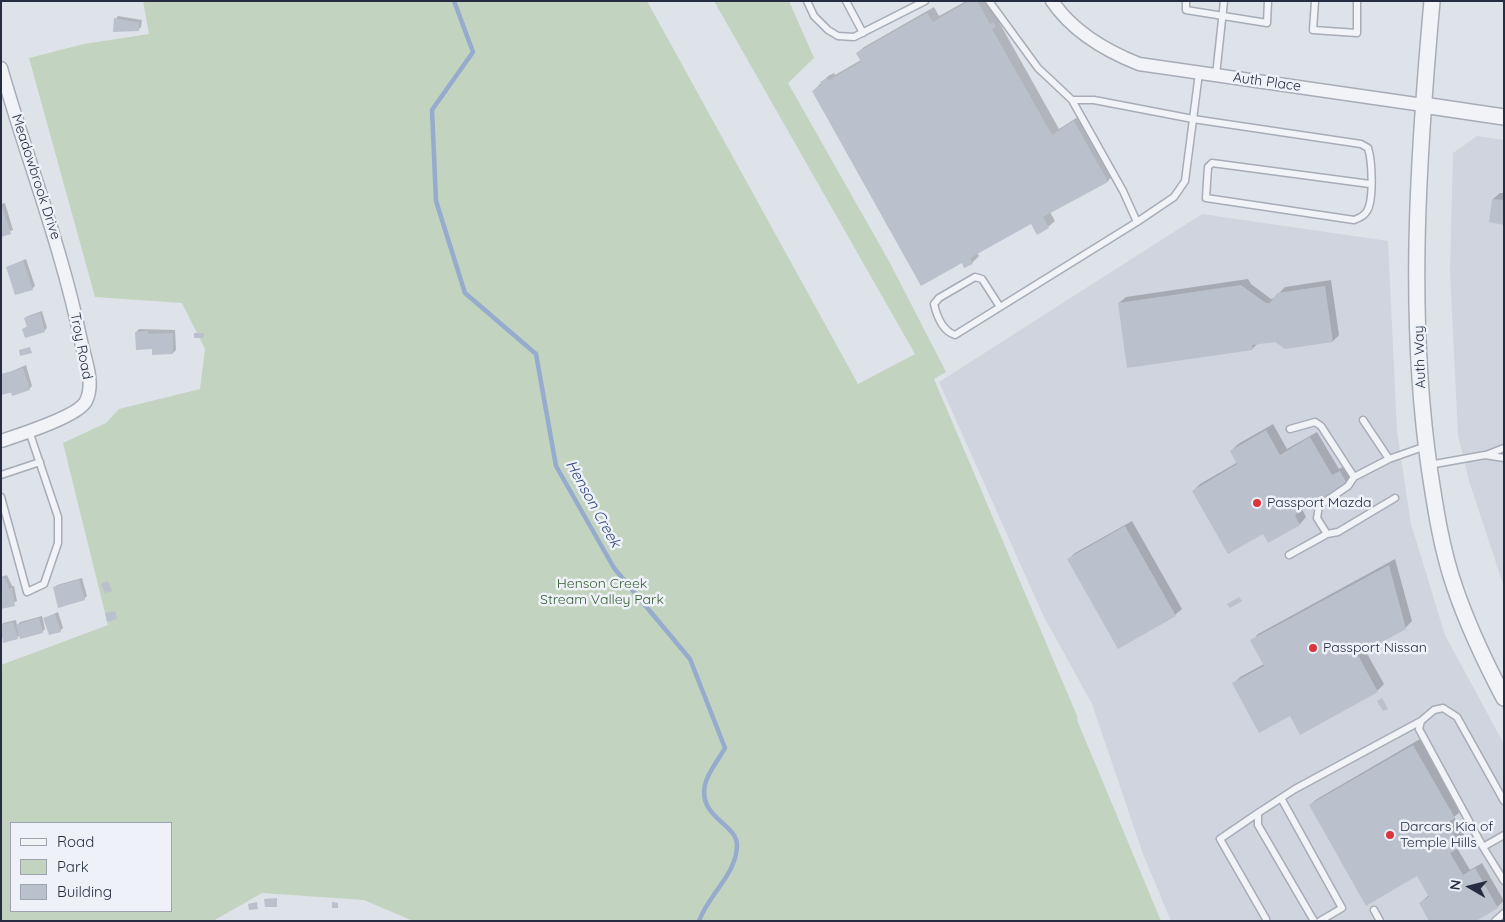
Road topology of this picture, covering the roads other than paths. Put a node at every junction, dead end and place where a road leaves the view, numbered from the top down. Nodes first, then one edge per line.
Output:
1 (807, 1) edge
2 (846, 1) edge
3 (926, 1) edge
4 (989, 1) edge
5 (1052, 1) edge
6 (1186, 1) edge
7 (1224, 1) edge
8 (1268, 1) edge
9 (1314, 1) edge
10 (1357, 1) edge
11 (1432, 1) edge
12 (1222, 18) junction
13 (863, 32) junction
14 (1, 68) edge
15 (1198, 73) junction
16 (1216, 74) junction
17 (1072, 100) junction
18 (1423, 105) junction
19 (1504, 117) edge
20 (1193, 119) junction
21 (1370, 184) junction
22 (1137, 222) junction
23 (70, 286) joint
24 (1000, 307) junction
25 (1363, 420) dead end
26 (1290, 429) dead end
27 (28, 431) junction
28 (1, 441) edge
29 (1426, 446) junction
30 (1504, 448) edge
31 (1485, 455) junction
32 (1504, 458) edge
33 (1389, 459) junction
34 (40, 462) junction
35 (1429, 465) junction
36 (1, 475) edge
37 (1354, 477) junction
38 (1, 497) edge
39 (1395, 498) dead end
40 (1327, 534) junction
41 (1289, 555) dead end
42 (1504, 698) edge
43 (1421, 721) junction
44 (1281, 798) junction
45 (1504, 801) edge
46 (1258, 813) junction
47 (1504, 834) edge
48 (1483, 847) junction
49 (1504, 881) edge
50 (1374, 910) dead end
51 (1504, 913) edge
52 (1266, 919) dead end
53 (1314, 921) edge
54 (1320, 921) edge
55 (1380, 921) edge
56 (1495, 921) edge

1 - 13 lane
2 - 13 lane
3 - 13 lane
4 - 17 lane
5 - 15 street, Auth Place
6 - 12 lane
7 - 12 lane
8 - 12 lane
9 - 10 lane
11 - 18 street, Auth Way
12 - 16 lane
14 - 23 street, Meadowbrook Drive
15 - 16 street, Auth Place
15 - 20 lane
16 - 18 street, Auth Place
17 - 20 lane
17 - 22 lane
18 - 19 street, Auth Place
18 - 29 street, Auth Way
20 - 21 lane
20 - 22 lane
21 - 21 lane
22 - 24 lane
23 - 27 street, Troy Road
24 - 24 lane
25 - 33 lane
26 - 37 lane
27 - 28 street, Troy Road
27 - 34 lane
29 - 33 lane
29 - 35 street, Auth Way
30 - 31 lane
31 - 32 lane
31 - 35 lane
33 - 37 lane
34 - 36 lane
34 - 38 lane
35 - 42 street, Auth Way
37 - 40 lane
39 - 40 lane
40 - 41 lane
43 - 44 lane
43 - 45 lane
43 - 48 lane
44 - 46 lane
44 - 54 lane
46 - 52 lane
46 - 53 lane
47 - 48 lane
48 - 49 lane
50 - 55 lane
51 - 56 lane

